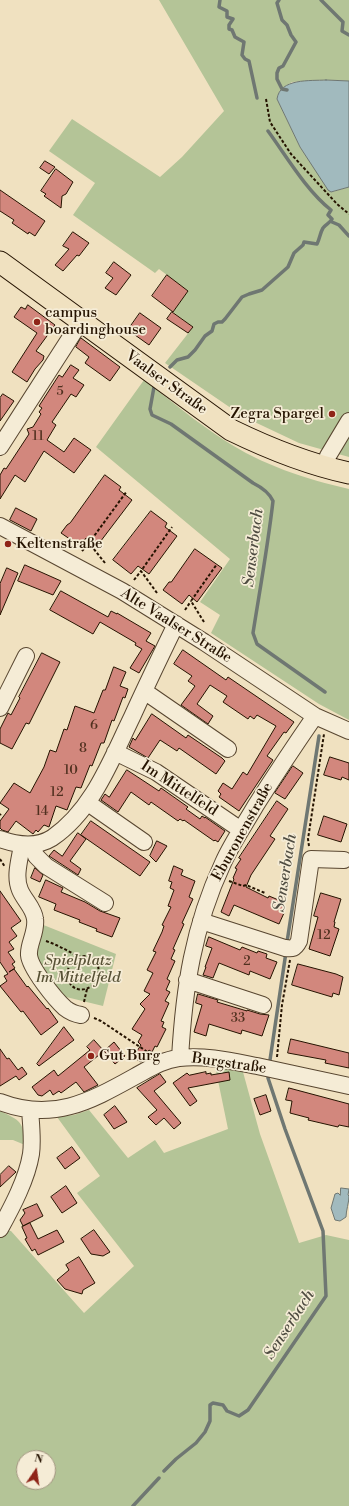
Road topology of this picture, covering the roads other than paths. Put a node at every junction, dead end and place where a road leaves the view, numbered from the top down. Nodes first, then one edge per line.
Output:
1 (0, 262) edge
2 (81, 322) junction
3 (349, 420) edge
4 (0, 447) edge
5 (326, 468) junction
6 (349, 473) edge
7 (0, 526) edge
8 (176, 624) junction
9 (26, 656) dead end
10 (144, 691) junction
11 (0, 708) edge
12 (315, 716) junction
13 (349, 731) edge
14 (228, 748) dead end
15 (115, 752) junction
16 (88, 803) junction
17 (241, 830) junction
18 (0, 839) edge
19 (144, 842) dead end
20 (27, 845) junction
21 (344, 860) dead end
22 (105, 903) dead end
23 (201, 921) junction
24 (187, 980) junction
25 (262, 1005) dead end
26 (81, 1015) road end
27 (180, 1058) junction
28 (349, 1086) edge
29 (0, 1102) edge
30 (30, 1110) junction
31 (0, 1229) edge

1 - 2 main road, Vaalser Straße
2 - 4 street
2 - 5 main road, Vaalser Straße
3 - 5 street
5 - 6 main road, Vaalser Straße
7 - 8 street, Alte Vaalser Straße
8 - 10 street
8 - 12 street, Alte Vaalser Straße
9 - 11 street
10 - 14 street
10 - 15 street
12 - 13 street, Alte Vaalser Straße
12 - 17 street, Eburonenstraße
15 - 16 street
15 - 17 street, Im Mittelfeld
16 - 19 street
16 - 20 street
17 - 23 street, Eburonenstraße
18 - 20 street
20 - 22 street
20 - 26 street
21 - 23 street
23 - 24 street, Eburonenstraße
24 - 25 street
24 - 27 street, Eburonenstraße
27 - 28 street, Burgstraße
27 - 30 street, Burgstraße
29 - 30 street, Burgstraße
30 - 31 street

